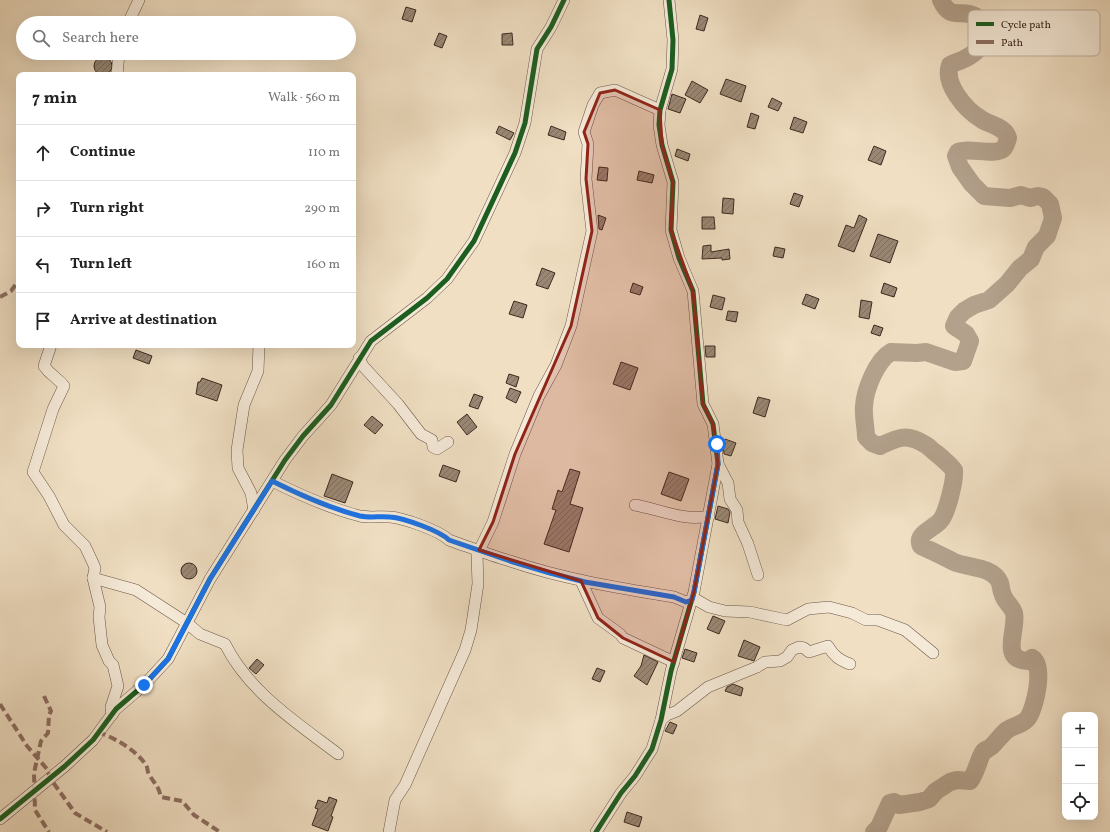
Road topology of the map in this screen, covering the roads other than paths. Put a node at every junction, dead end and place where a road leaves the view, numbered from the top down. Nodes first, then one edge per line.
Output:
1 (139, 0) edge
2 (564, 0) edge
3 (669, 0) edge
4 (130, 16) edge
5 (119, 60) edge
6 (118, 72) edge
7 (660, 110) junction
8 (50, 348) edge
9 (259, 348) edge
10 (359, 358) junction
11 (448, 442) dead end
12 (718, 464) junction
13 (272, 481) junction
14 (635, 506) dead end
15 (254, 510) junction
16 (708, 516) junction
17 (479, 550) junction
18 (758, 575) dead end
19 (93, 578) junction
20 (581, 581) junction
21 (692, 600) junction
22 (186, 623) junction
23 (933, 653) dead end
24 (674, 662) junction
25 (850, 664) dead end
26 (112, 715) junction
27 (661, 720) junction
28 (338, 754) dead end
29 (0, 819) edge
30 (389, 832) edge
31 (596, 832) edge

1 - 4 street
2 - 10 street
3 - 7 street
5 - 6 street
7 - 12 street
7 - 17 street
8 - 19 street
9 - 15 street
10 - 11 street
10 - 13 street
12 - 16 street
12 - 18 street
13 - 15 street
13 - 17 street
14 - 16 street
15 - 22 street
16 - 21 street
17 - 20 street
17 - 30 street
19 - 22 street
19 - 26 street
20 - 21 street
20 - 24 street
21 - 23 street
21 - 24 street
22 - 26 street
22 - 28 street
24 - 27 street
25 - 27 street
26 - 29 street
27 - 31 street

